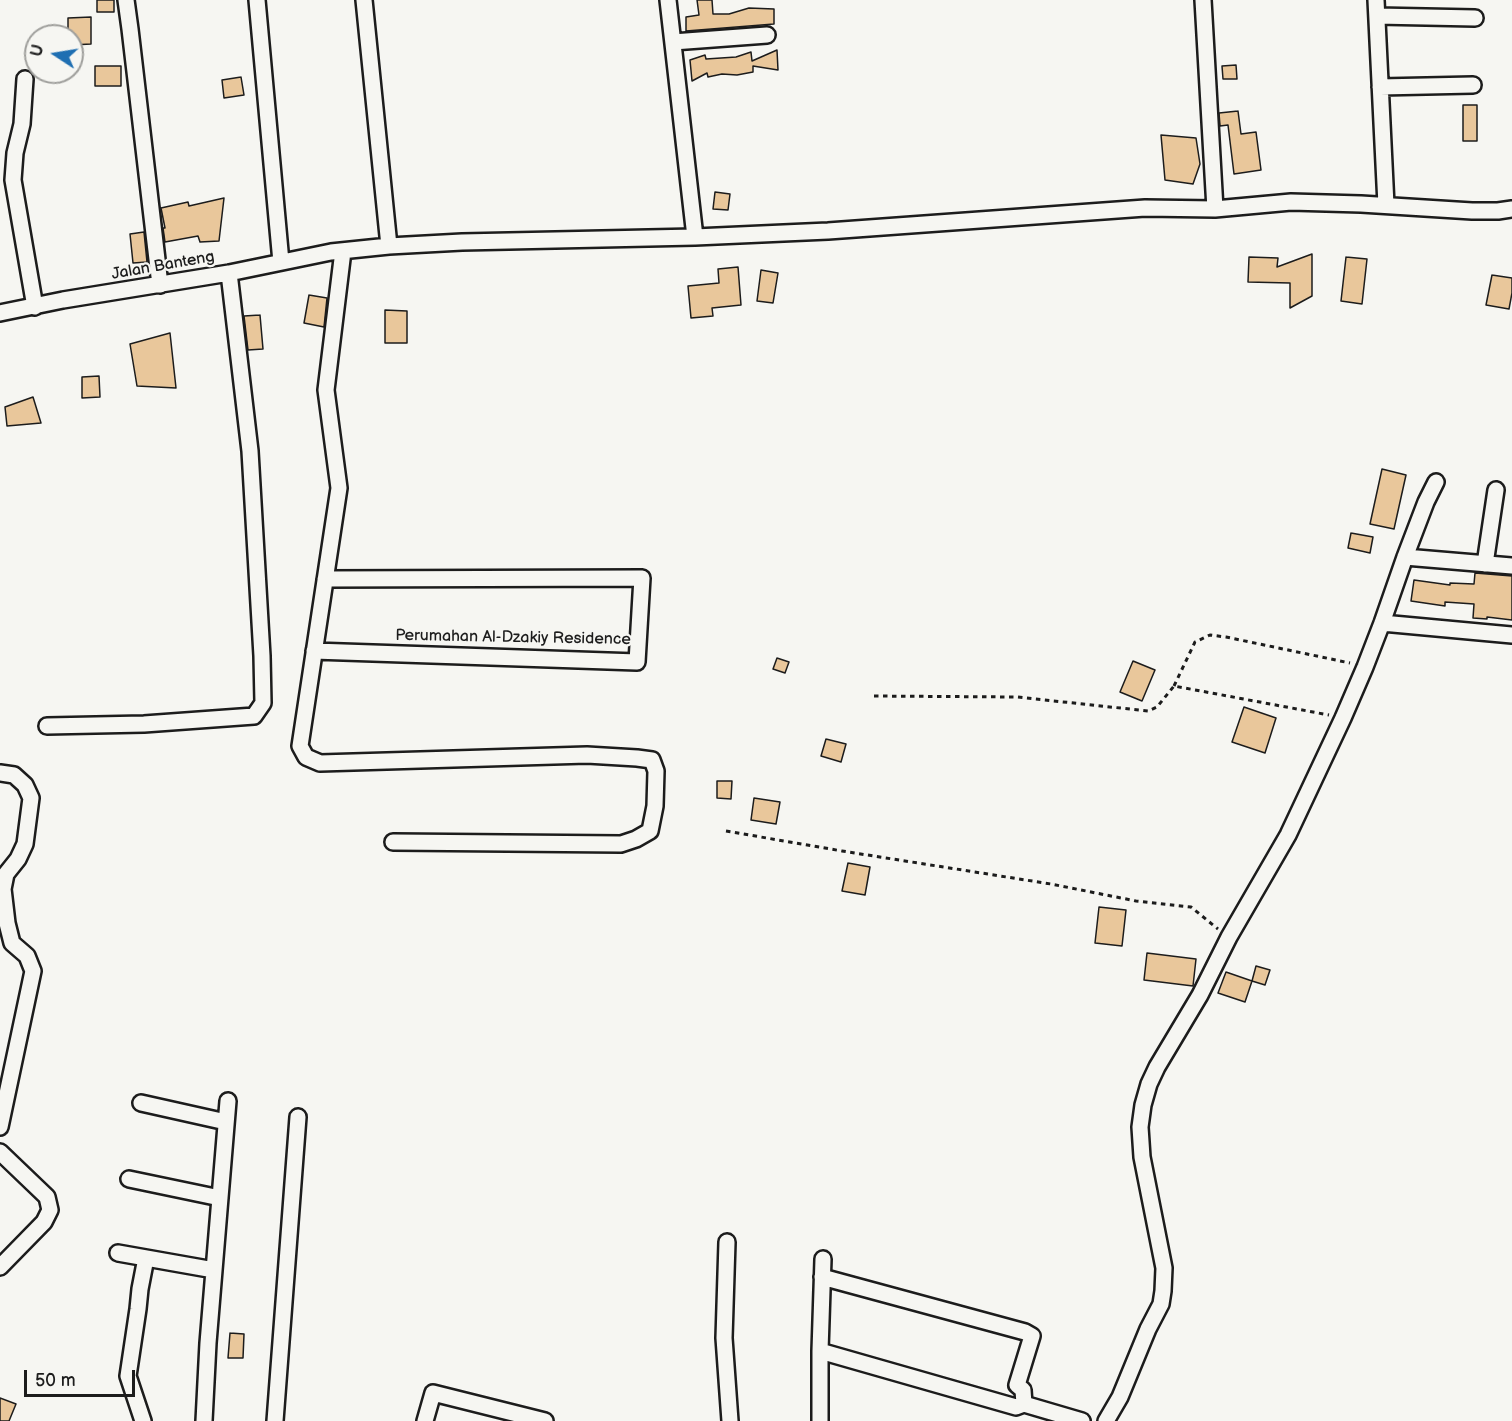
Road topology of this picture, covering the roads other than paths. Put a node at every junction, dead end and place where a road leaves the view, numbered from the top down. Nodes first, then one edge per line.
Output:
1 (126, 0) edge
2 (257, 0) edge
3 (364, 0) edge
4 (668, 0) edge
5 (1203, 0) edge
6 (1376, 8) edge
7 (1475, 18) dead end
8 (767, 35) dead end
9 (673, 42) junction
10 (25, 84) edge
11 (1473, 85) dead end
12 (1380, 87) junction
13 (1386, 205) junction
14 (1215, 209) junction
15 (1512, 209) edge
16 (695, 237) junction
17 (389, 246) junction
18 (337, 251) junction
19 (281, 262) junction
20 (229, 273) junction
21 (160, 285) junction
22 (35, 307) junction
23 (0, 313) edge
24 (1436, 482) dead end
25 (1496, 490) dead end
26 (1405, 557) junction
27 (1485, 564) junction
28 (1512, 566) edge
29 (325, 579) junction
30 (1382, 623) junction
31 (1512, 635) edge
32 (314, 651) junction
33 (47, 726) dead end
34 (0, 773) edge
35 (393, 842) dead end
36 (228, 1101) dead end
37 (141, 1103) dead end
38 (298, 1117) dead end
39 (226, 1122) junction
40 (0, 1127) edge
41 (0, 1152) edge
42 (129, 1179) dead end
43 (220, 1198) junction
44 (727, 1242) dead end
45 (118, 1253) dead end
46 (146, 1258) junction
47 (823, 1259) dead end
48 (0, 1267) edge
49 (214, 1270) junction
50 (822, 1277) junction
51 (820, 1350) junction
52 (1016, 1411) edge
53 (143, 1421) edge
54 (204, 1421) edge
55 (275, 1421) edge
56 (425, 1421) edge
57 (545, 1421) edge
58 (730, 1421) edge
59 (820, 1421) edge
60 (1082, 1421) edge
61 (1106, 1421) edge

1 - 21 street
2 - 19 street
3 - 17 street
4 - 9 street
5 - 14 street
6 - 7 street
6 - 12 street
8 - 9 street
9 - 16 street
10 - 22 street
11 - 12 street
12 - 13 street
13 - 14 street, Jalan Banteng
13 - 15 street, Jalan Banteng
14 - 16 street, Jalan Banteng
16 - 17 street, Jalan Banteng
17 - 18 street, Jalan Banteng
18 - 19 street, Jalan Banteng
18 - 29 street
19 - 20 street, Jalan Banteng
20 - 21 street, Jalan Banteng
20 - 33 street
21 - 22 street, Jalan Banteng
22 - 23 street, Jalan Banteng
24 - 26 street
25 - 27 street
26 - 27 street
26 - 30 street
27 - 28 street
29 - 32 street
29 - 32 street, Perumahan Al-Dzakiy Residence
30 - 31 street
30 - 61 street
32 - 35 street
34 - 40 street
36 - 39 street
37 - 39 street
38 - 55 street
39 - 43 street
41 - 48 street
42 - 43 street
43 - 49 street
44 - 58 street
45 - 46 street
46 - 49 street
46 - 53 street
47 - 50 street
49 - 54 street
50 - 51 street
50 - 52 street
51 - 52 street
51 - 59 street
52 - 60 street
56 - 57 street

